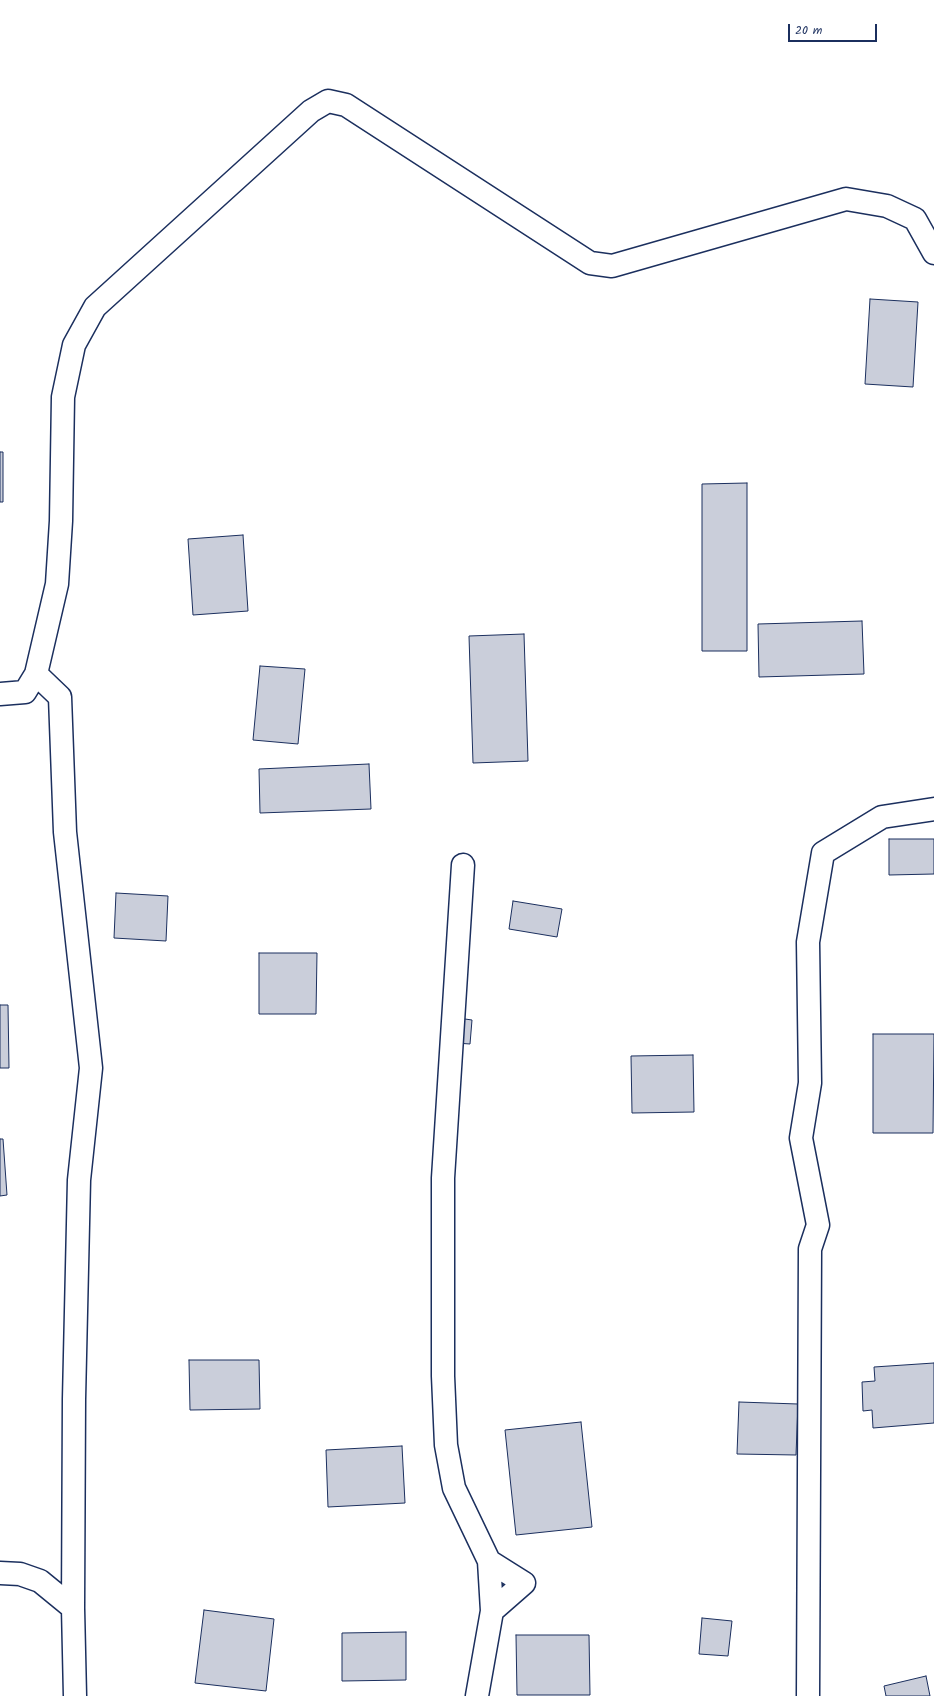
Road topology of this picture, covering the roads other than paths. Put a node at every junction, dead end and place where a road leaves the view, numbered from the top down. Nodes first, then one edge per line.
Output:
1 (934, 253) edge
2 (36, 674) junction
3 (0, 694) edge
4 (934, 809) edge
5 (464, 865) dead end
6 (489, 1561) junction
7 (0, 1574) edge
8 (73, 1608) junction
9 (492, 1611) junction
10 (75, 1696) edge
11 (477, 1696) edge
12 (808, 1696) edge

1 - 2 street
2 - 3 street
2 - 8 street
4 - 12 street
5 - 6 street
6 - 9 street
6 - 9 street
7 - 8 street
8 - 10 street
9 - 11 street

